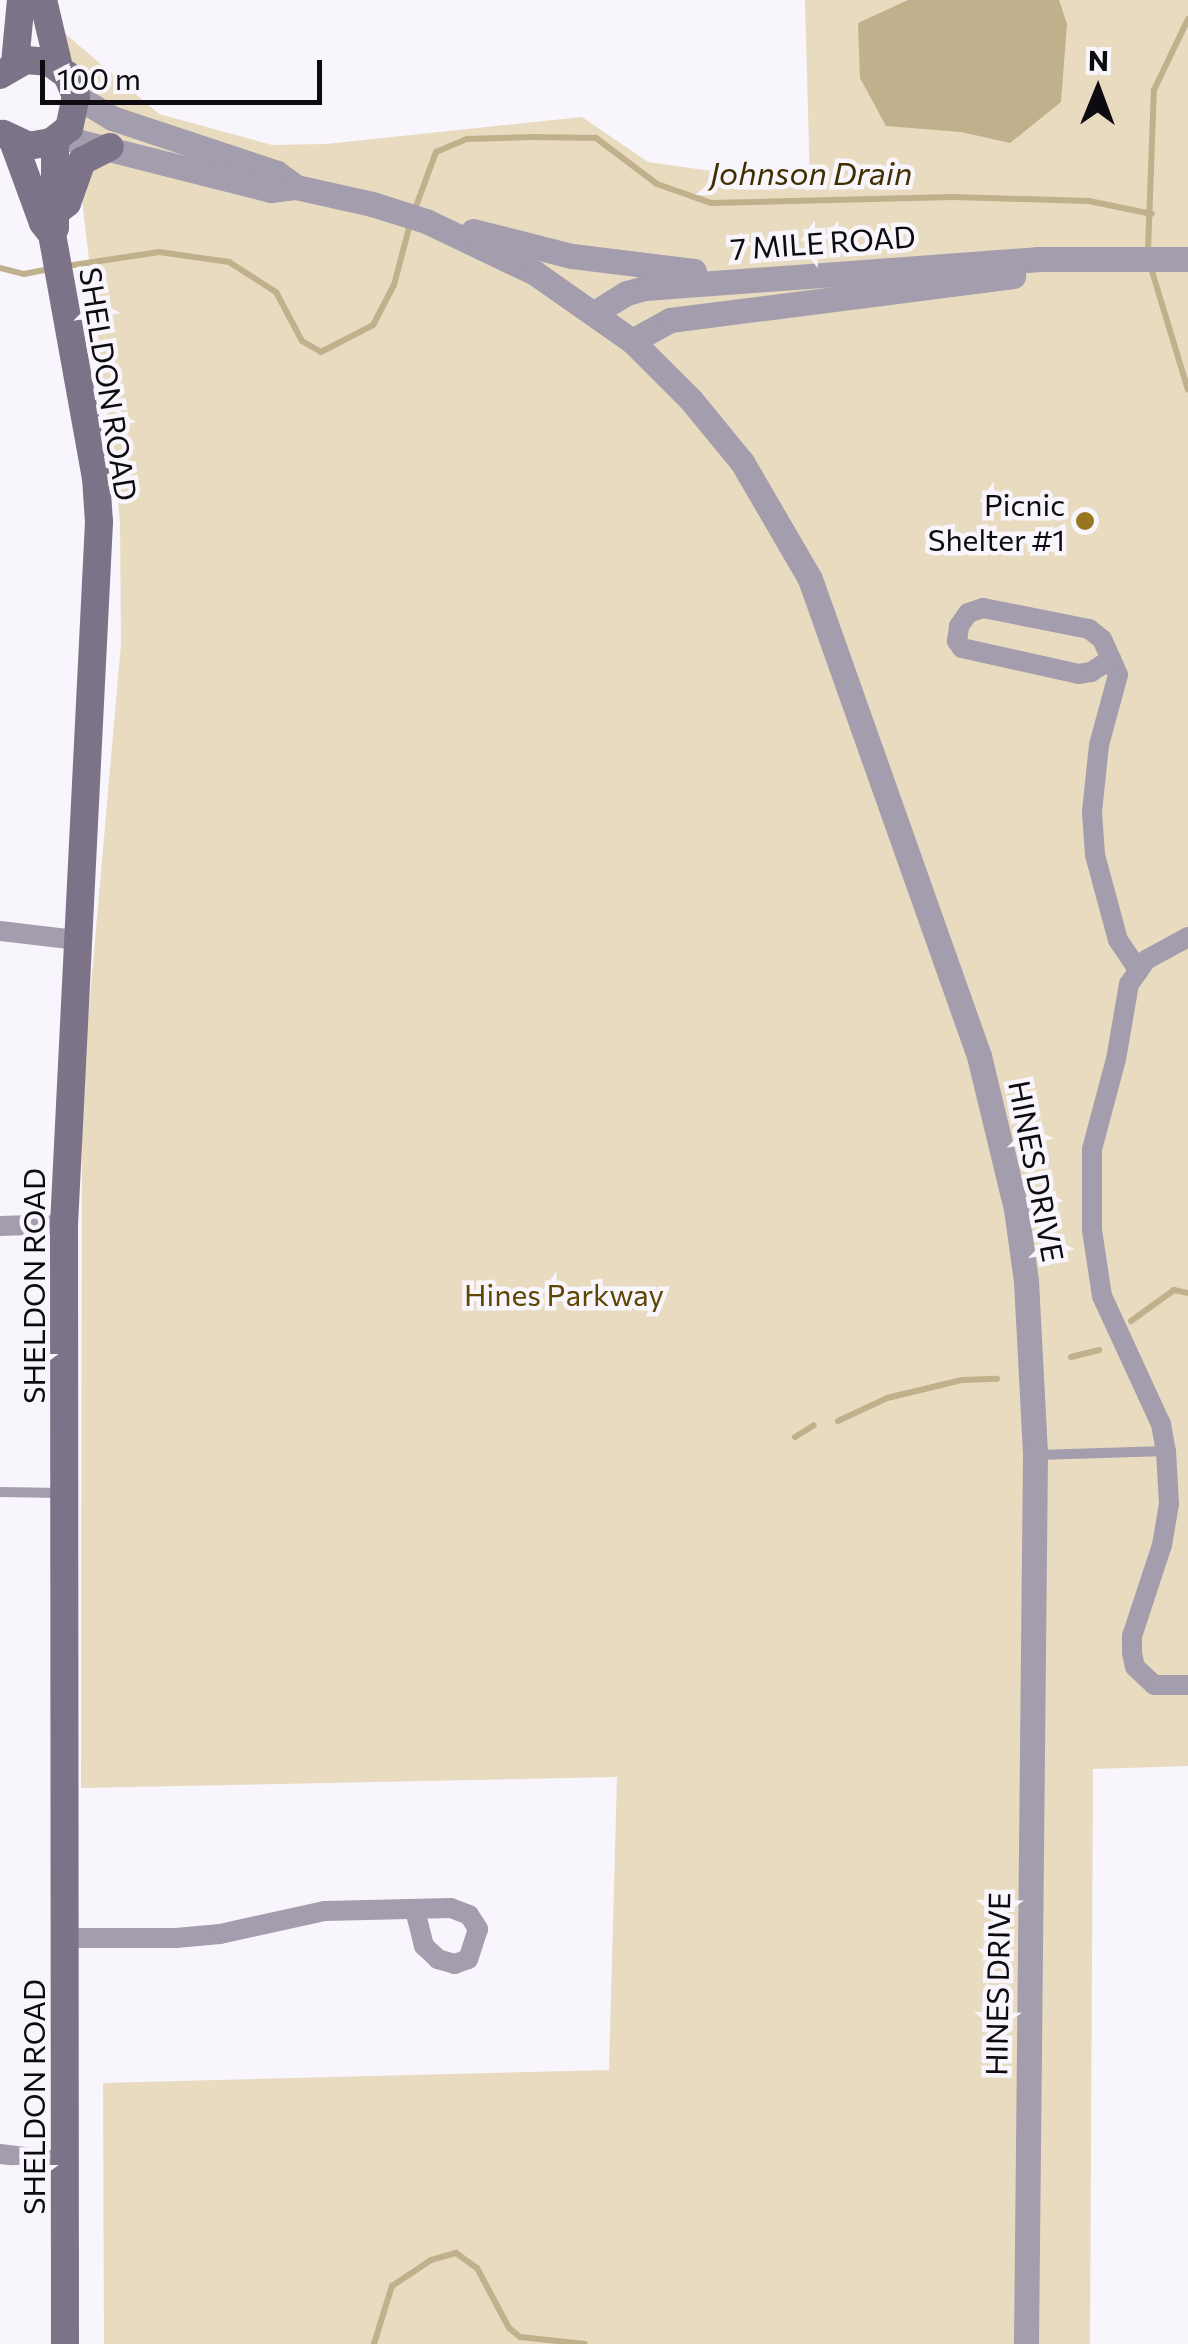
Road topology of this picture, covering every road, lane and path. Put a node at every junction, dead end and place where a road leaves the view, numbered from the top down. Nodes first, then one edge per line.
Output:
1 (21, 0) edge
2 (43, 0) edge
3 (59, 68) junction
4 (5, 69) edge
5 (76, 96) junction
6 (6, 136) edge
7 (58, 138) junction
8 (110, 147) junction
9 (296, 187) junction
10 (430, 222) junction
11 (56, 244) junction
12 (1184, 259) edge
13 (1060, 262) junction
14 (834, 274) junction
15 (596, 312) junction
16 (632, 341) junction
17 (1111, 658) junction
18 (0, 931) edge
19 (1188, 936) edge
20 (77, 940) junction
21 (1139, 970) junction
22 (64, 1224) junction
23 (0, 1226) edge
24 (1166, 1451) junction
25 (1035, 1454) junction
26 (0, 1492) edge
27 (64, 1493) junction
28 (1188, 1686) edge
29 (415, 1910) dead end
30 (64, 1938) junction
31 (0, 2154) edge
32 (66, 2162) junction
33 (66, 2344) edge
34 (1026, 2344) edge

1 - 4 main road
2 - 3 main road
3 - 4 main road
3 - 5 main road
5 - 7 main road
5 - 9 street
6 - 7 main road
6 - 11 main road, SHELDON ROAD
7 - 8 street
7 - 11 main road, SHELDON ROAD
8 - 9 street
8 - 11 main road
9 - 10 street
10 - 14 street
10 - 15 street, HINES DRIVE
11 - 20 main road, SHELDON ROAD
12 - 13 street, 7 MILE ROAD
13 - 14 street, 7 MILE ROAD
13 - 16 street, 7 MILE ROAD
14 - 15 street, 7 MILE ROAD
15 - 16 street, HINES DRIVE
16 - 25 street, HINES DRIVE
17 - 17 street
17 - 21 street
18 - 20 street
19 - 21 street
20 - 22 main road, SHELDON ROAD
21 - 24 street
22 - 23 street
22 - 27 main road, SHELDON ROAD
24 - 25 lane
24 - 28 street
25 - 34 street, HINES DRIVE
26 - 27 lane
27 - 30 main road, SHELDON ROAD
29 - 30 street
30 - 32 main road, SHELDON ROAD
31 - 32 street
32 - 33 main road, SHELDON ROAD

